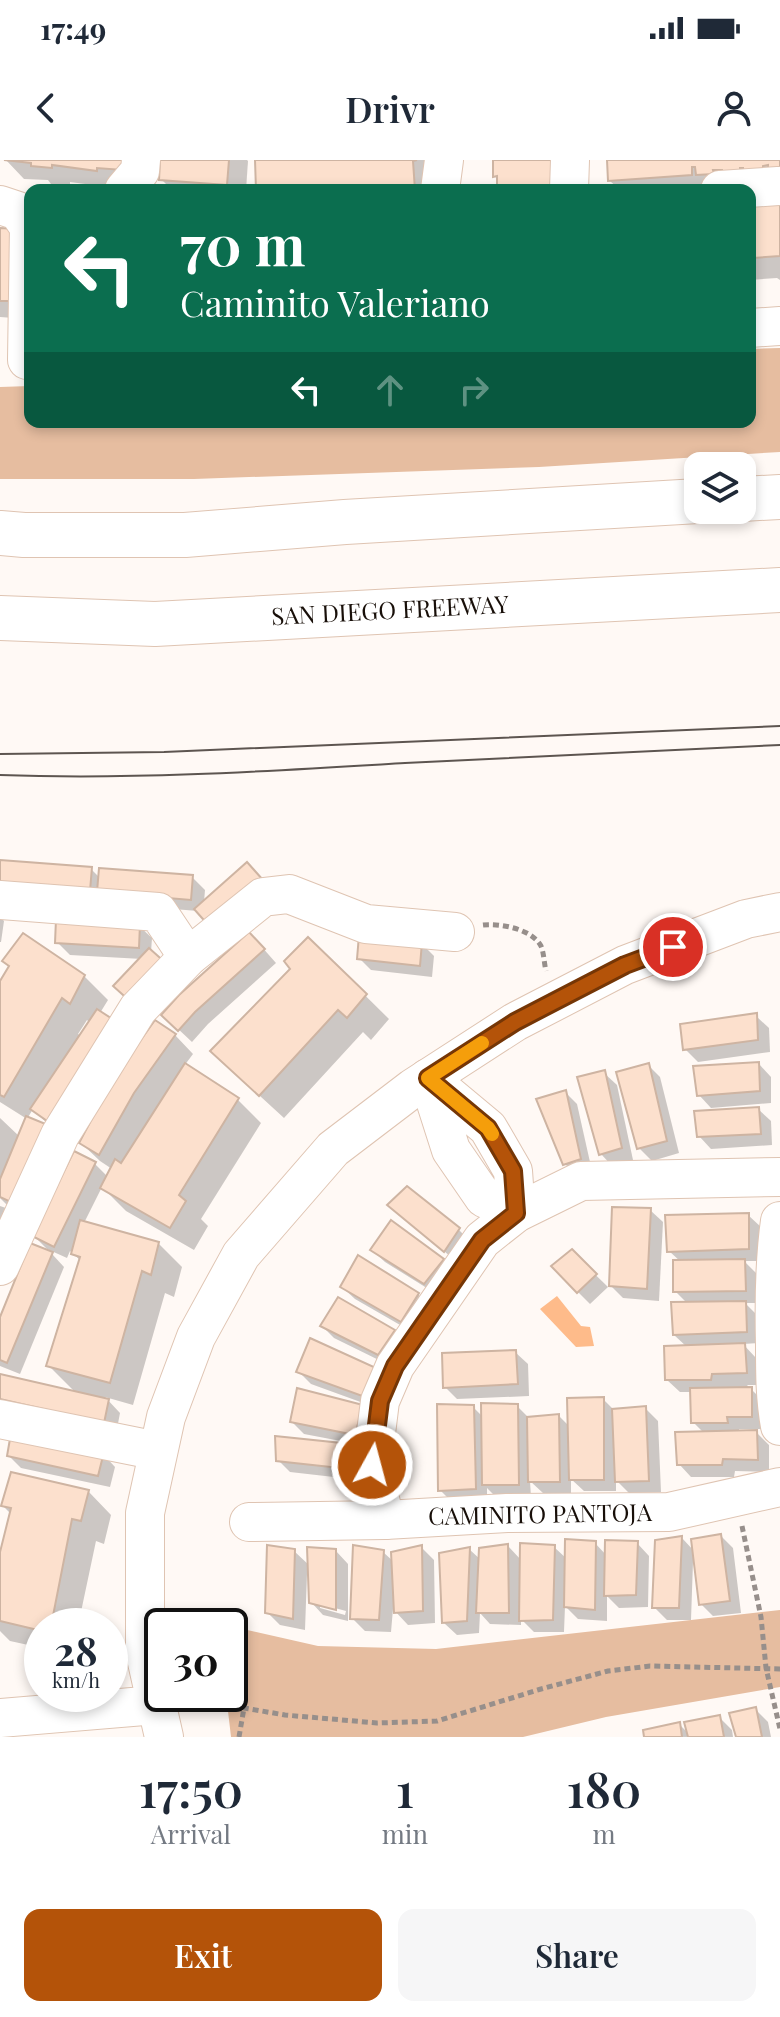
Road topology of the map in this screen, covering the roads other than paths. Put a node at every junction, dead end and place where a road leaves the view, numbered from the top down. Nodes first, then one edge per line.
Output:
1 (141, 160) edge
2 (444, 160) edge
3 (570, 160) edge
4 (129, 184) edge
5 (441, 184) edge
6 (569, 184) edge
7 (778, 186) dead end
8 (756, 188) edge
9 (24, 294) edge
10 (780, 326) edge
11 (756, 328) edge
12 (19, 360) edge
13 (780, 497) edge
14 (756, 498) edge
15 (684, 502) edge
16 (0, 533) edge
17 (780, 590) edge
18 (0, 618) edge
19 (0, 900) edge
20 (780, 912) edge
21 (455, 932) road end
22 (188, 957) junction
23 (428, 1078) junction
24 (780, 1177) edge
25 (516, 1213) junction
26 (780, 1221) edge
27 (0, 1266) edge
28 (0, 1419) edge
29 (780, 1426) edge
30 (158, 1451) junction
31 (780, 1487) edge
32 (385, 1520) junction
33 (249, 1522) dead end
34 (0, 1718) edge
35 (160, 1721) edge

1 - 4 street
2 - 5 street
3 - 6 street
7 - 8 street
9 - 12 street
10 - 11 street
13 - 14 highway
15 - 16 highway
17 - 18 highway, SAN DIEGO FREEWAY
19 - 22 street
20 - 23 street
21 - 22 street
22 - 27 street
23 - 25 street
23 - 30 street
24 - 25 street
25 - 32 street
26 - 29 street
28 - 30 street
30 - 35 street
31 - 32 street, CAMINITO PANTOJA
32 - 33 street, CAMINITO PANTOJA
34 - 35 street

